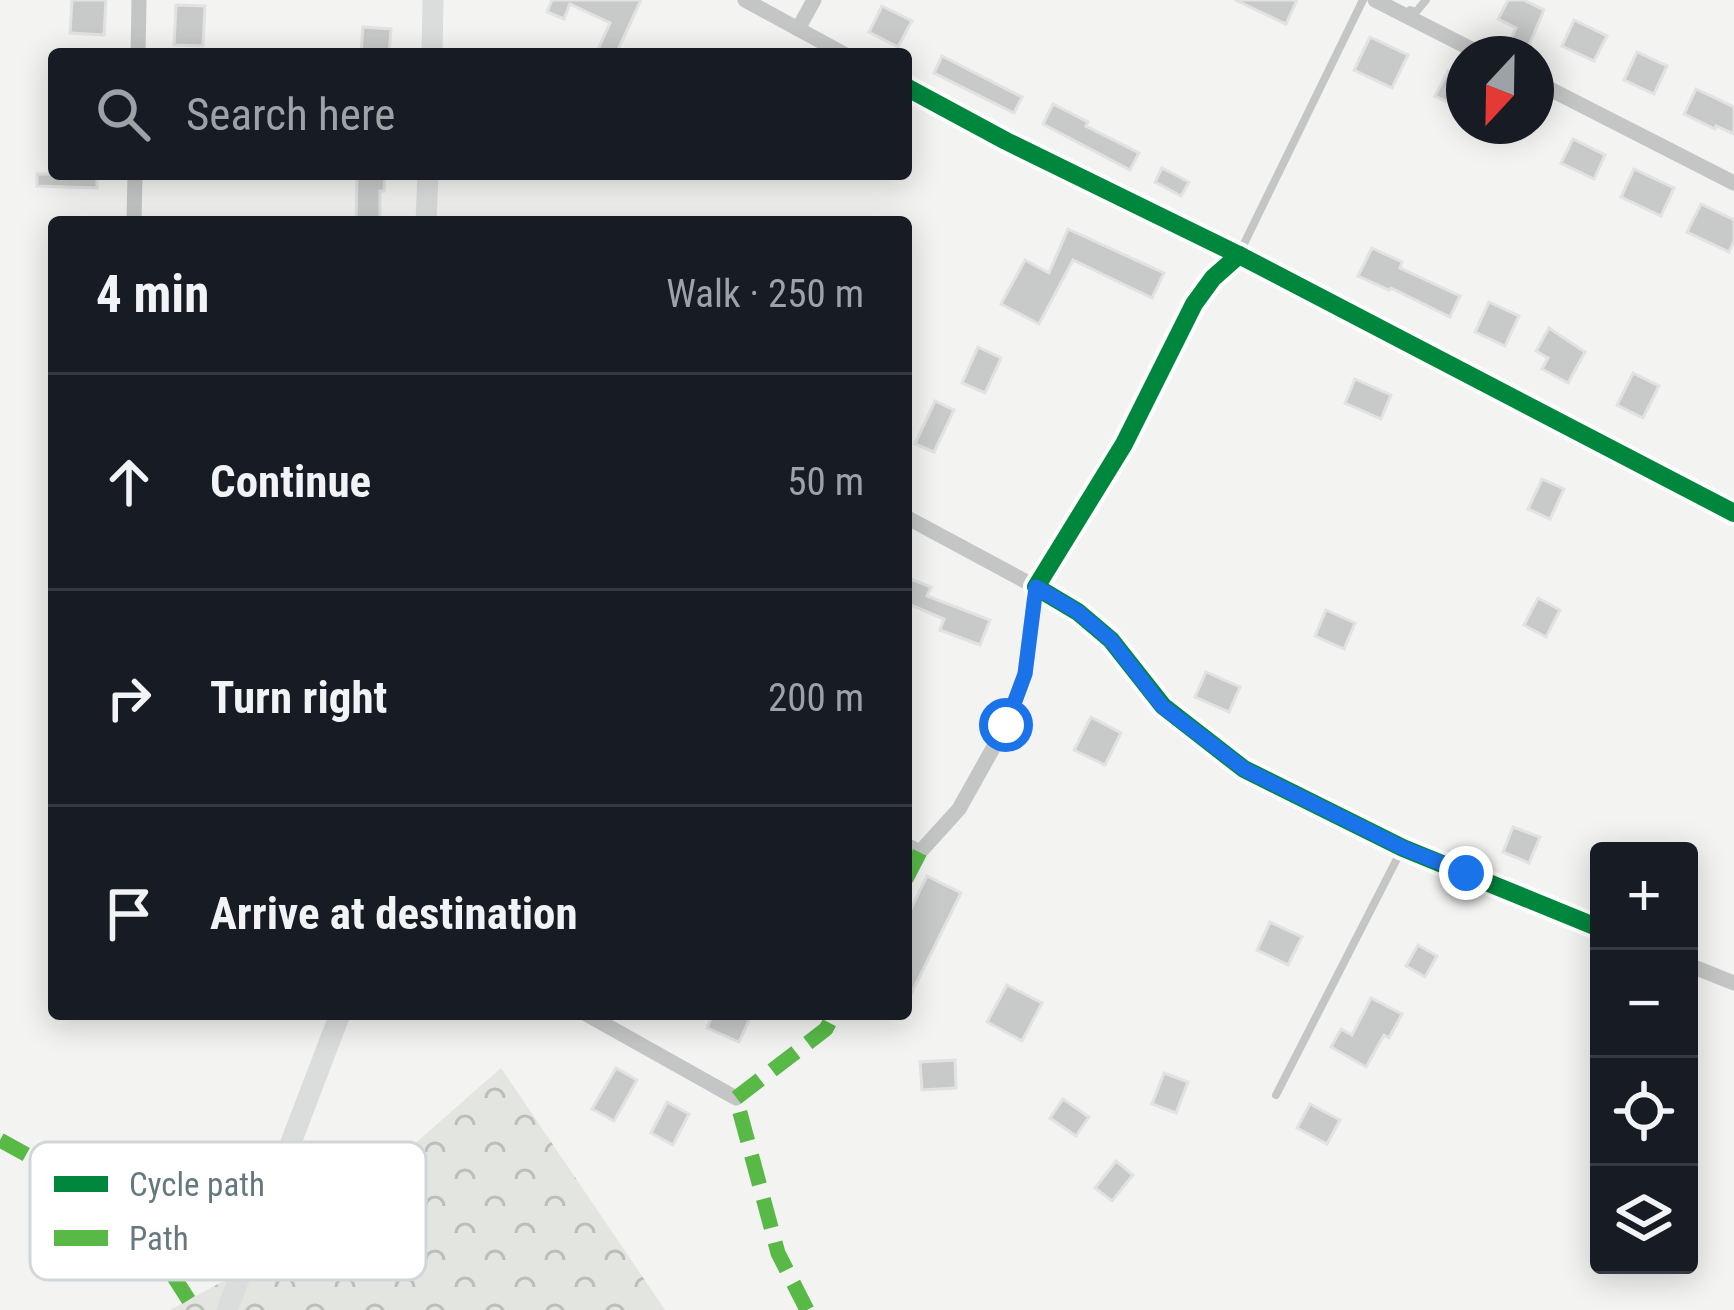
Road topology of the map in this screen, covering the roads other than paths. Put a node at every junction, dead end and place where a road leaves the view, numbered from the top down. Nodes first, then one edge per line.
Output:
1 (139, 0) edge
2 (433, 0) edge
3 (745, 0) edge
4 (814, 0) edge
5 (1364, 0) edge
6 (1377, 0) edge
7 (1426, 0) edge
8 (798, 29) junction
9 (1446, 36) edge
10 (138, 48) edge
11 (431, 48) edge
12 (833, 48) edge
13 (912, 90) edge
14 (1554, 91) edge
15 (135, 180) edge
16 (428, 180) edge
17 (1734, 183) edge
18 (134, 216) edge
19 (426, 216) edge
20 (1239, 255) junction
21 (1734, 513) edge
22 (912, 520) edge
23 (1036, 587) junction
24 (912, 847) edge
25 (1403, 848) junction
26 (1590, 924) edge
27 (1698, 969) edge
28 (1734, 983) edge
29 (338, 1020) edge
30 (597, 1020) edge
31 (1276, 1095) dead end
32 (736, 1097) dead end
33 (291, 1142) edge
34 (238, 1280) edge
35 (227, 1310) edge

1 - 10 street
2 - 11 street
3 - 8 street
4 - 8 street
5 - 20 lane
6 - 7 lane
6 - 9 street
8 - 12 street
13 - 20 street
14 - 17 street
15 - 18 street
16 - 19 street
20 - 21 street
20 - 23 street
22 - 23 street
23 - 24 street
23 - 25 street
25 - 26 street
25 - 31 lane
27 - 28 street
29 - 33 street
30 - 32 street
34 - 35 street

